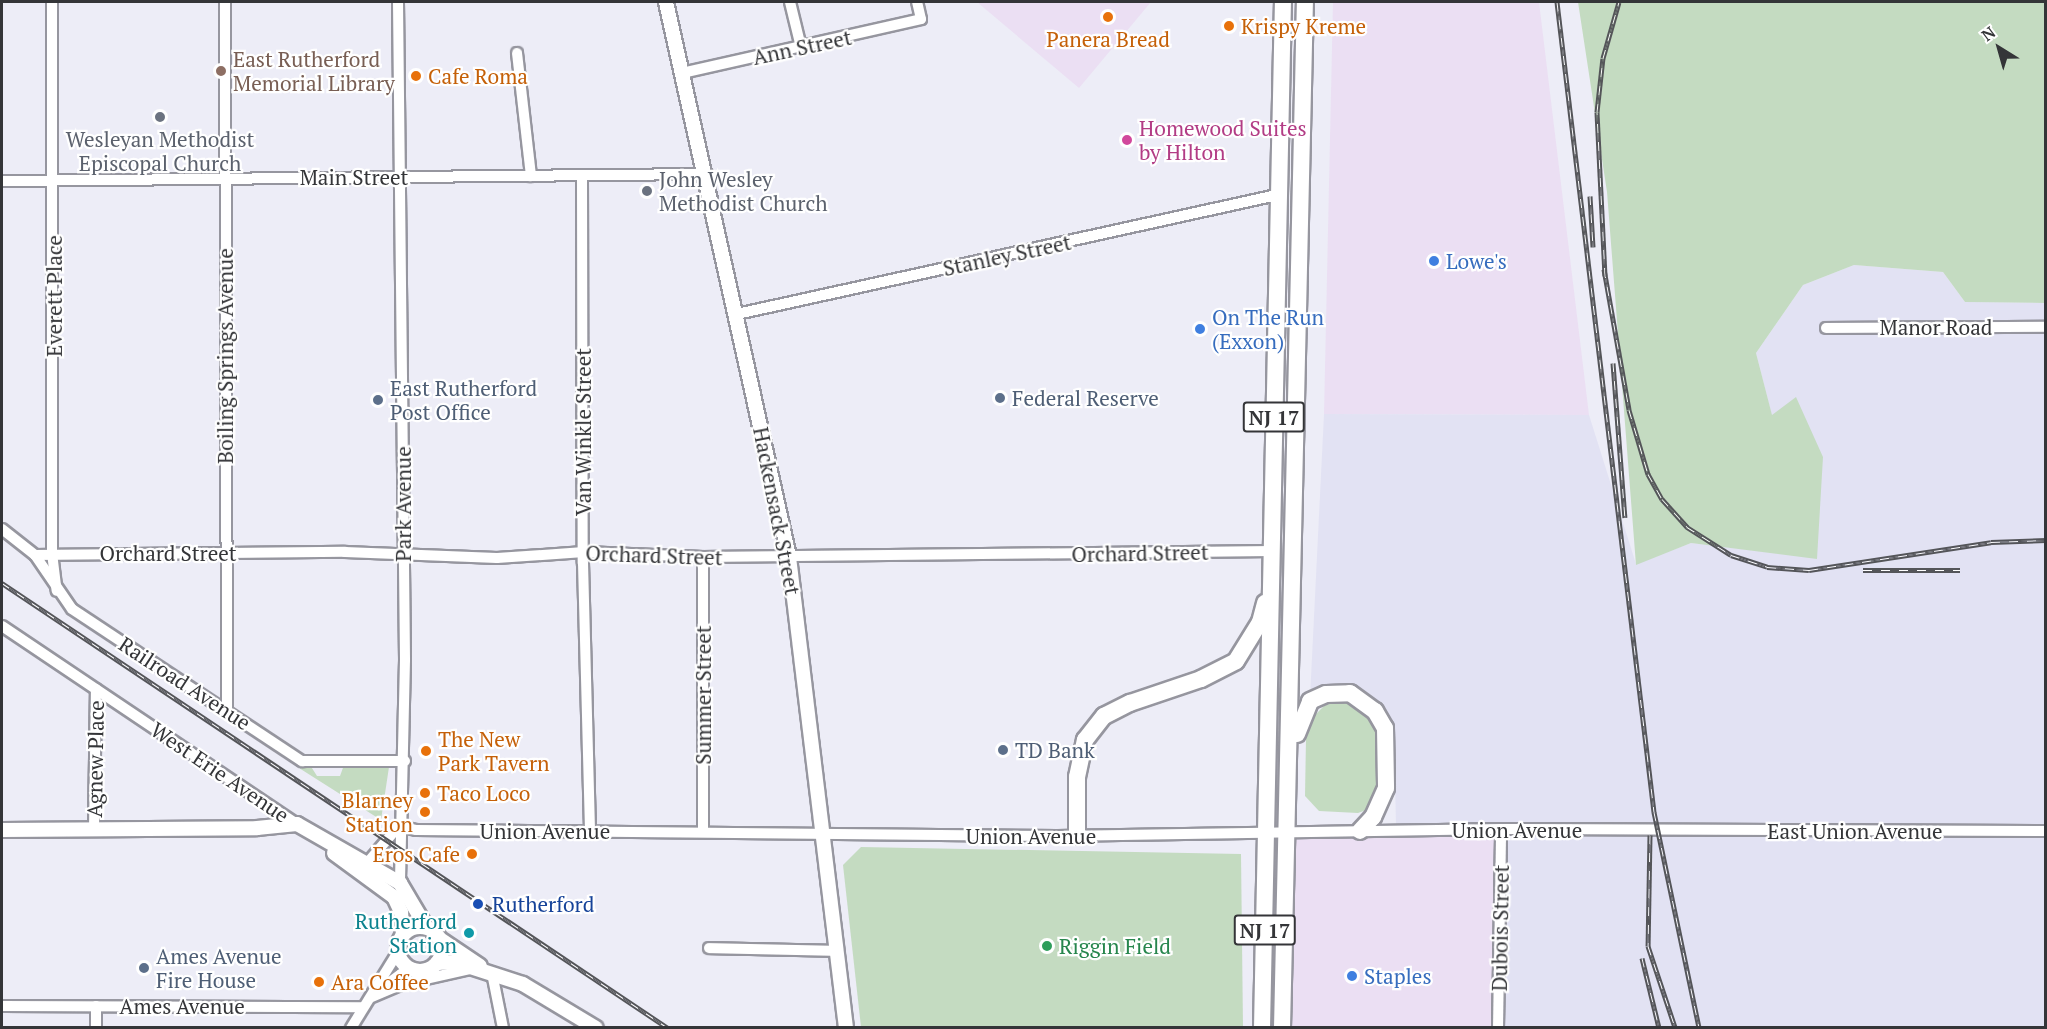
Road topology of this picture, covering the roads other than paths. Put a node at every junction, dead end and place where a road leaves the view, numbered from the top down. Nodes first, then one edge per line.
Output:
1 (52, 2) edge
2 (225, 2) edge
3 (398, 2) edge
4 (666, 2) edge
5 (790, 2) edge
6 (917, 2) edge
7 (1283, 2) edge
8 (1305, 2) edge
9 (801, 46) junction
10 (517, 53) dead end
11 (682, 73) junction
12 (707, 174) junction
13 (400, 177) junction
14 (531, 177) junction
15 (582, 177) junction
16 (225, 178) junction
17 (2, 181) edge
18 (55, 183) junction
19 (1277, 195) junction
20 (737, 314) junction
21 (2046, 327) edge
22 (1826, 328) dead end
23 (2, 529) edge
24 (1273, 551) junction
25 (584, 552) junction
26 (52, 553) junction
27 (225, 553) junction
28 (403, 553) junction
29 (35, 555) junction
30 (703, 557) junction
31 (789, 557) junction
32 (1271, 576) junction
33 (57, 591) junction
34 (2, 626) edge
35 (96, 688) junction
36 (227, 711) junction
37 (405, 761) junction
38 (1291, 761) junction
39 (297, 824) junction
40 (399, 826) junction
41 (94, 829) junction
42 (1501, 829) junction
43 (2, 830) edge
44 (1360, 831) junction
45 (1664, 831) joint
46 (2046, 831) edge
47 (590, 832) junction
48 (703, 832) junction
49 (824, 832) junction
50 (1268, 832) junction
51 (1288, 832) junction
52 (1077, 836) junction
53 (368, 862) junction
54 (400, 883) junction
55 (426, 927) junction
56 (403, 936) junction
57 (440, 939) junction
58 (709, 948) dead end
59 (837, 951) junction
60 (398, 952) junction
61 (437, 963) junction
62 (475, 968) junction
63 (414, 970) junction
64 (492, 973) junction
65 (372, 997) junction
66 (2, 1006) edge
67 (96, 1006) junction
68 (362, 1007) junction
69 (96, 1028) edge
70 (351, 1028) edge
71 (503, 1028) edge
72 (596, 1028) edge
73 (846, 1028) edge
74 (1262, 1028) edge
75 (1282, 1028) edge
76 (1498, 1028) edge

1 - 18 street, Everett Place
2 - 16 street, Boiling Springs Avenue
3 - 13 street, Park Avenue
4 - 11 main road, Hackensack Street
5 - 9 street
6 - 9 street, Ann Street
7 - 19 highway, NJ 17
8 - 38 highway, NJ 17
9 - 11 street, Ann Street
10 - 14 street
11 - 12 main road, Hackensack Street
12 - 15 street, Main Street
12 - 20 main road, Hackensack Street
13 - 14 street, Main Street
13 - 16 street, Main Street
13 - 28 street, Park Avenue
14 - 15 street, Main Street
15 - 25 street, Van Winkle Street
16 - 18 street, Main Street
16 - 27 street, Boiling Springs Avenue
17 - 18 street, Main Street
18 - 26 street, Everett Place
19 - 20 street, Stanley Street
19 - 24 highway, NJ 17
20 - 31 main road, Hackensack Street
21 - 22 street, Manor Road
23 - 29 street, Railroad Avenue
24 - 31 street, Orchard Street
24 - 32 highway, NJ 17
25 - 28 street, Orchard Street
25 - 30 street, Orchard Street
25 - 47 street, Van Winkle Street
26 - 27 street, Orchard Street
26 - 29 street, Orchard Street
26 - 33 street, Everett Place
27 - 28 street, Orchard Street
27 - 36 street, Boiling Springs Avenue
28 - 37 street, Park Avenue
29 - 33 street, Railroad Avenue
30 - 31 street, Orchard Street
30 - 48 street, Summer Street
31 - 49 main road, Hackensack Street
32 - 50 highway, NJ 17
32 - 52 highway
33 - 36 street, Railroad Avenue
34 - 35 street, West Erie Avenue
35 - 39 street, West Erie Avenue
35 - 41 street, Agnew Place
36 - 37 street, Railroad Avenue
37 - 40 street, Park Avenue
38 - 44 highway
38 - 51 highway, NJ 17
39 - 41 main road
39 - 53 main road, West Erie Avenue
39 - 56 main road
40 - 47 street, Union Avenue
40 - 53 street
40 - 54 street, Park Avenue
41 - 43 main road
42 - 44 street, Union Avenue
42 - 45 street, Union Avenue
42 - 76 street, Dubois Street
44 - 51 street, Union Avenue
45 - 46 street, East Union Avenue
47 - 48 street, Union Avenue
48 - 49 street, Union Avenue
49 - 52 street, Union Avenue
49 - 59 main road, Hackensack Street
50 - 51 street, Union Avenue
50 - 52 street, Union Avenue
50 - 74 highway, NJ 17
51 - 75 highway, NJ 17
53 - 54 main road, West Erie Avenue
54 - 55 main road, West Erie Avenue
55 - 56 main road
55 - 57 main road
56 - 60 main road
57 - 61 main road
57 - 64 main road
58 - 59 street
59 - 73 main road, Hackensack Street
60 - 63 main road
60 - 68 street
61 - 62 main road
61 - 63 main road
62 - 64 main road
62 - 65 street
63 - 65 street
64 - 71 street
64 - 72 main road
65 - 68 street
66 - 67 street, Ames Avenue
67 - 68 street, Ames Avenue
67 - 69 street
68 - 70 street

